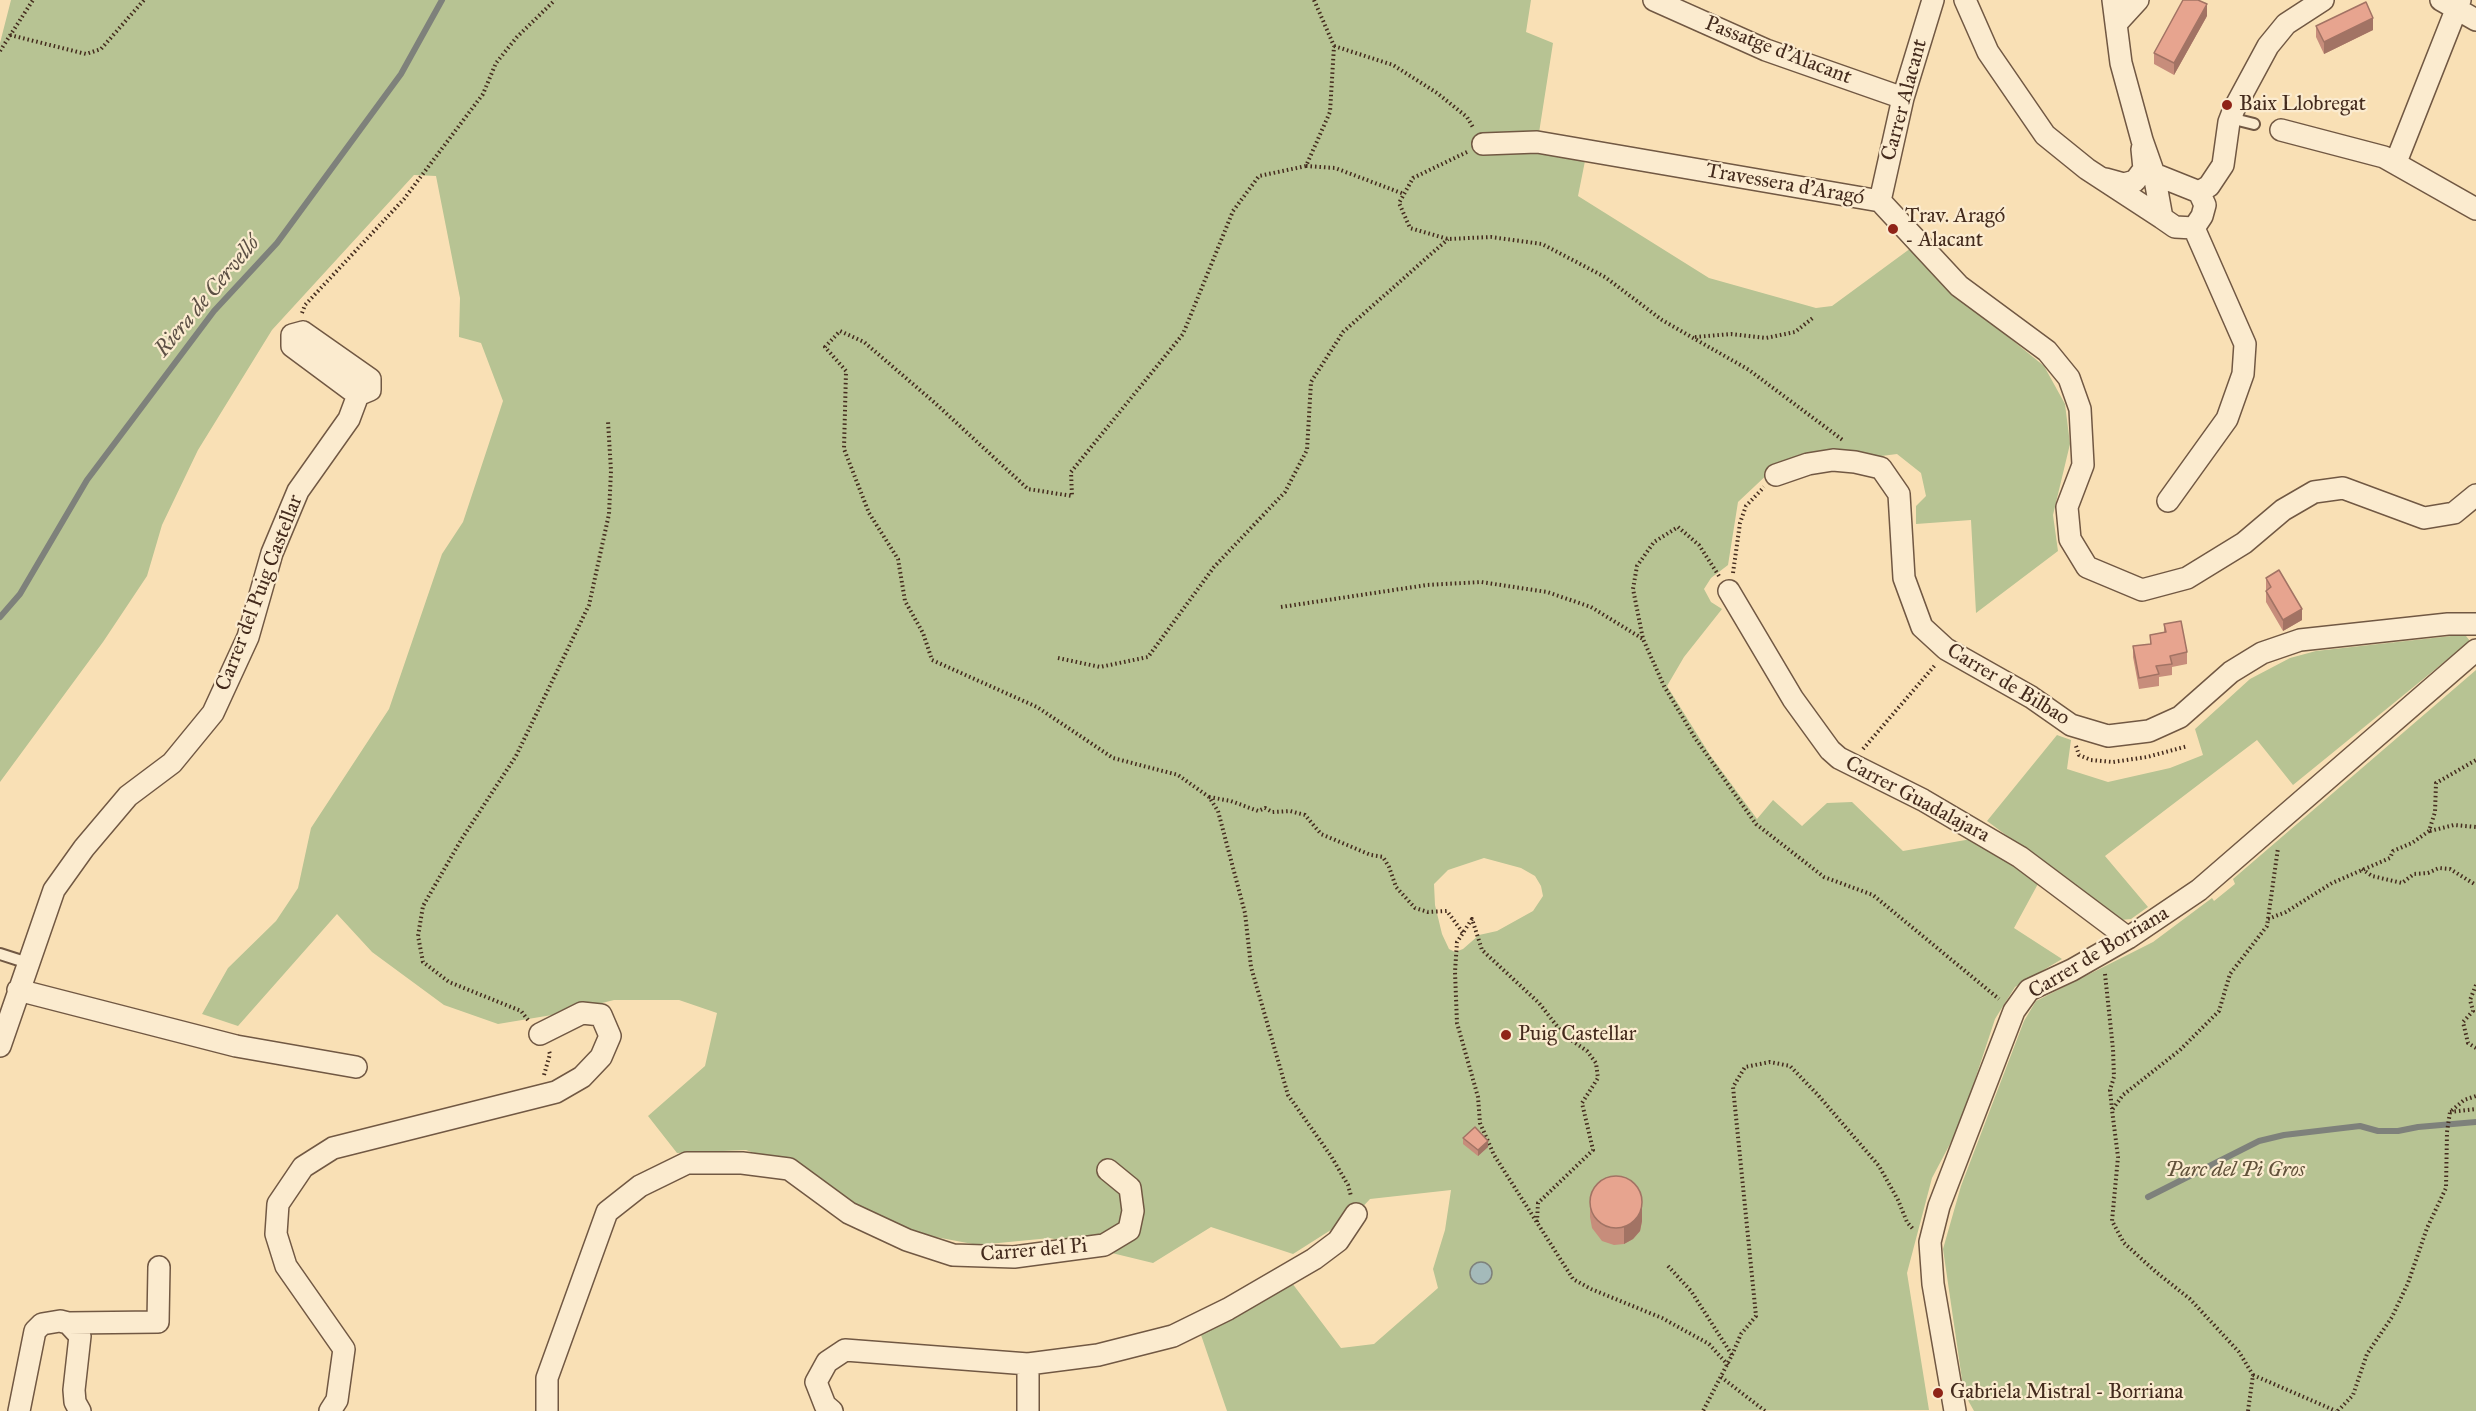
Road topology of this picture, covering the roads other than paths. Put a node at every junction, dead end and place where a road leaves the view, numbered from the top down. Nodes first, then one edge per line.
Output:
1 (1654, 0) edge
2 (1933, 0) edge
3 (1965, 0) edge
4 (2113, 0) edge
5 (2138, 0) edge
6 (2323, 0) edge
7 (2452, 3) edge
8 (2476, 20) edge
9 (2116, 24) junction
10 (1903, 98) junction
11 (2230, 118) junction
12 (2254, 124) dead end
13 (2281, 130) dead end
14 (2142, 140) junction
15 (1483, 144) road end
16 (2396, 162) junction
17 (2154, 174) junction
18 (2098, 177) junction
19 (2192, 189) junction
20 (1880, 201) junction
21 (2476, 209) edge
22 (2162, 218) junction
23 (2194, 228) junction
24 (292, 334) road end
25 (1776, 475) road end
26 (2476, 495) edge
27 (2168, 501) dead end
28 (1729, 591) road end
29 (2476, 624) edge
30 (2476, 650) edge
31 (2128, 938) junction
32 (0, 954) edge
33 (28, 963) junction
34 (18, 990) junction
35 (540, 1034) road end
36 (0, 1046) edge
37 (356, 1067) dead end
38 (1108, 1170) dead end
39 (1356, 1214) road end
40 (159, 1267) dead end
41 (68, 1323) junction
42 (1028, 1364) junction
43 (19, 1411) edge
44 (80, 1411) edge
45 (330, 1411) edge
46 (547, 1411) edge
47 (832, 1411) edge
48 (1028, 1411) edge
49 (1955, 1411) edge

1 - 10 street, Passatge d'Alacant
2 - 10 street, Carrer Alacant
3 - 18 street
4 - 9 street
5 - 9 street
6 - 11 street
7 - 8 street
7 - 16 street
9 - 14 street
10 - 20 street, Carrer Alacant
11 - 12 lane
11 - 19 street
13 - 16 street
14 - 17 street
14 - 18 street
14 - 19 street
15 - 20 street, Travessera d'Aragó
16 - 21 street
17 - 19 street
17 - 22 street
18 - 22 street
19 - 23 street
20 - 26 street, Travessera d'Aragó
22 - 23 street
23 - 27 street
24 - 33 street, Carrer del Puig Castellar
25 - 29 street, Carrer de Bilbao
28 - 31 street, Carrer Guadalajara
30 - 31 street, Carrer de Borriana
31 - 49 street, Carrer de Borriana
32 - 33 lane
33 - 34 street, Carrer del Puig Castellar
34 - 36 street, Carrer del Puig Castellar
34 - 37 street
35 - 45 street
38 - 46 street, Carrer del Pi
39 - 42 street
40 - 41 street
41 - 43 street
41 - 44 street
42 - 47 street
42 - 48 street

